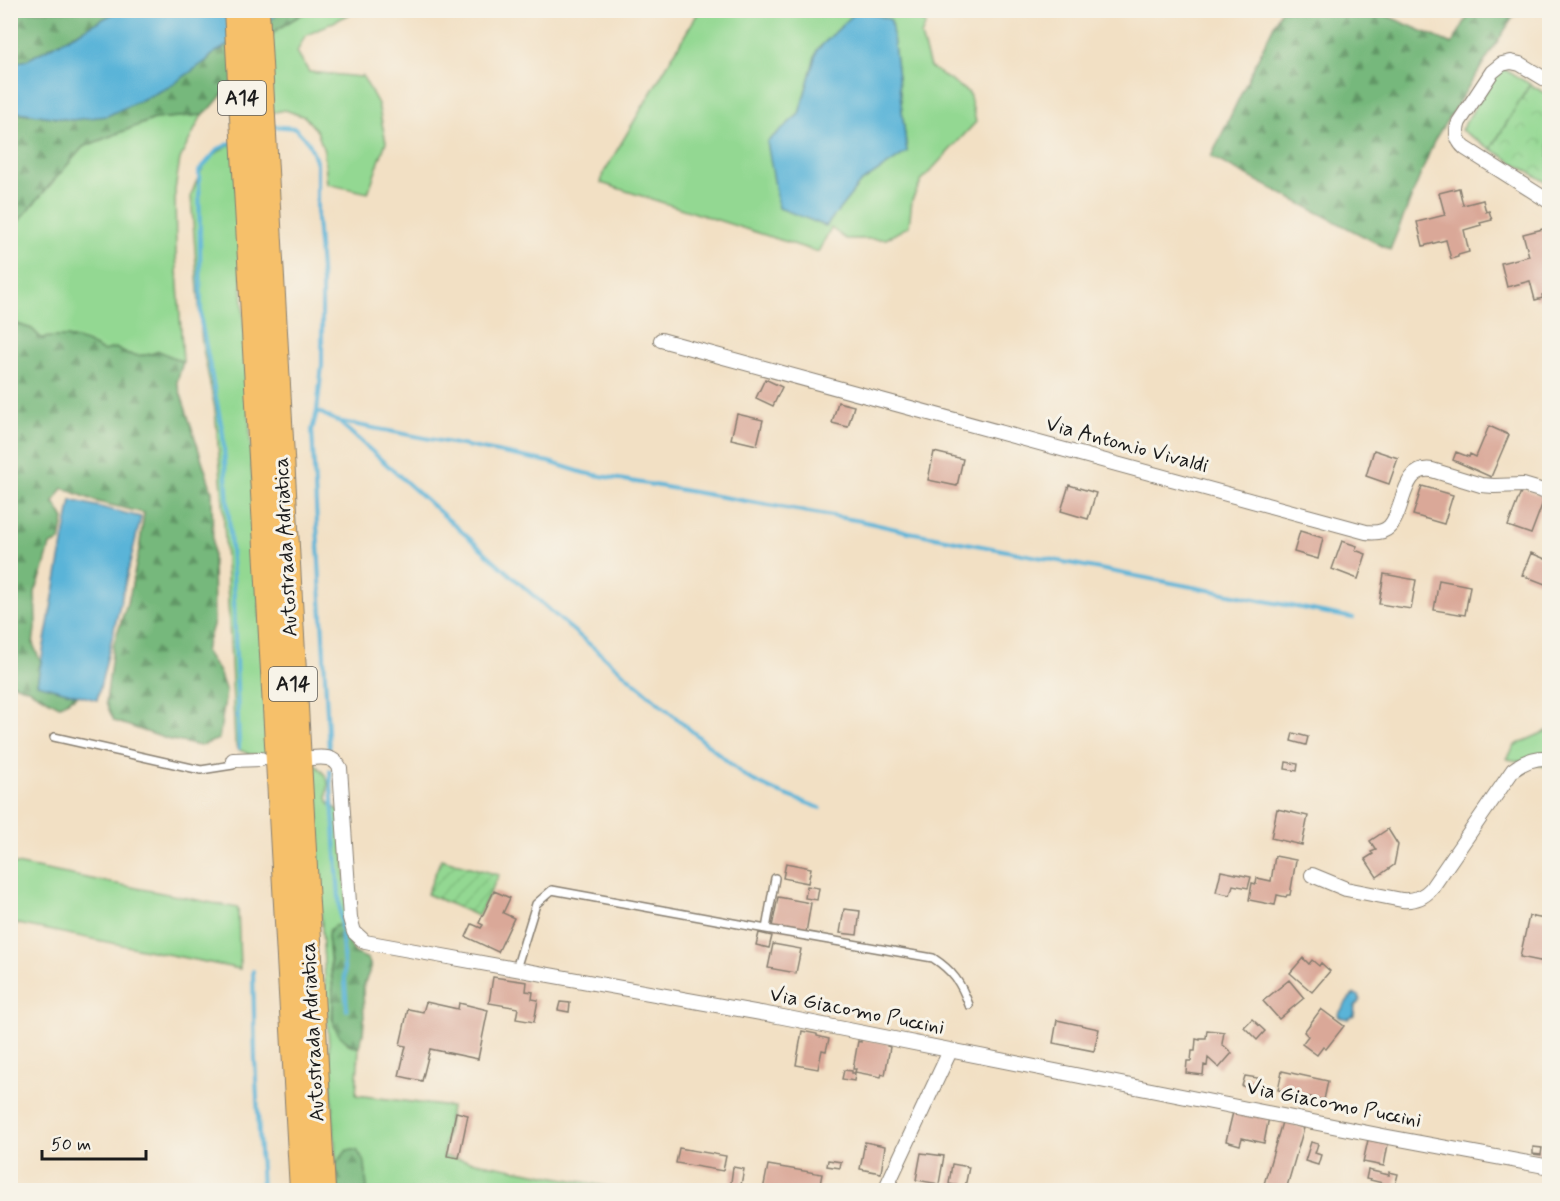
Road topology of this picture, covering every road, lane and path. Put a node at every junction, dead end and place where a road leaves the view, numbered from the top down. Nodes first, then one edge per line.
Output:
1 (237, 10) edge
2 (256, 10) edge
3 (1550, 82) edge
4 (256, 181) junction
5 (1550, 202) edge
6 (661, 340) dead end
7 (1550, 493) edge
8 (54, 737) dead end
9 (311, 758) dead end
10 (1550, 758) edge
11 (261, 759) dead end
12 (233, 762) joint
13 (1312, 875) dead end
14 (775, 878) dead end
15 (766, 929) junction
16 (516, 969) junction
17 (969, 1005) dead end
18 (950, 1051) junction
19 (1550, 1167) edge
20 (303, 1191) edge
21 (322, 1191) edge
22 (885, 1191) edge

1 - 4 highway, Autostrada Adriatica / A14
2 - 4 highway, Autostrada Adriatica / A14
3 - 5 street
4 - 20 highway, Autostrada Adriatica / A14
4 - 21 highway, Autostrada Adriatica / A14
6 - 7 street, Via Antonio Vivaldi
8 - 12 lane
9 - 16 street, Via Giacomo Puccini
10 - 13 street
11 - 12 street
14 - 15 lane
15 - 16 lane
15 - 17 lane
16 - 18 street, Via Giacomo Puccini
18 - 19 street, Via Giacomo Puccini
18 - 22 street

